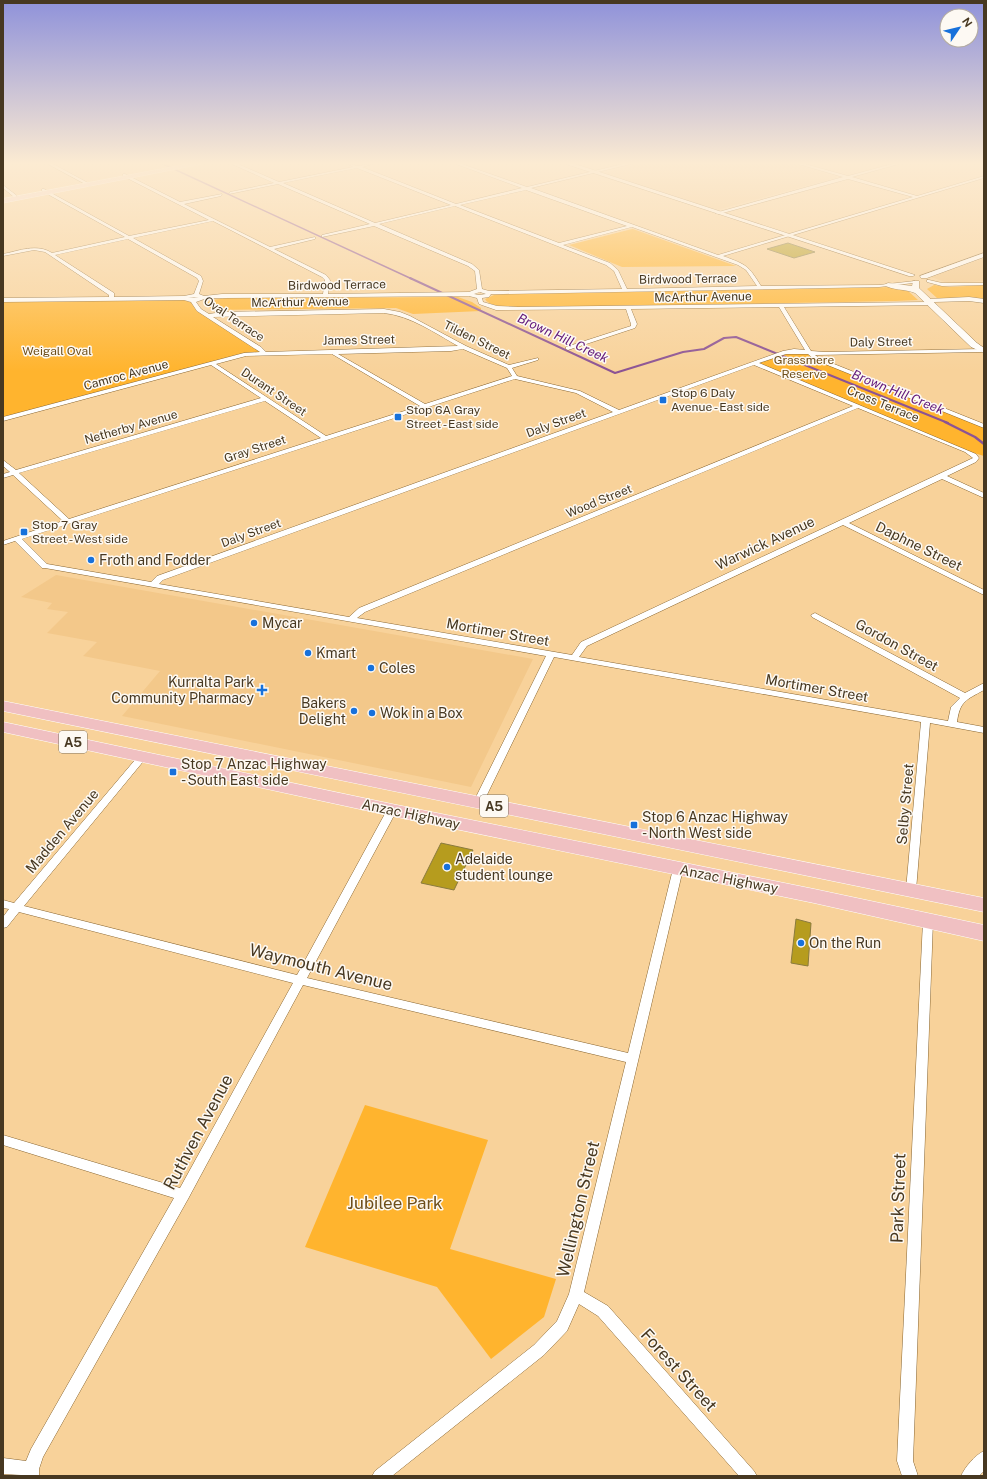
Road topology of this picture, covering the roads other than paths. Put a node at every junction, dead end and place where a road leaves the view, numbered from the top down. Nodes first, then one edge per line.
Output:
1 (120, 233) edge
2 (152, 233) edge
3 (240, 233) edge
4 (336, 233) edge
5 (395, 233) edge
6 (527, 233) edge
7 (604, 233) edge
8 (652, 233) edge
9 (779, 233) edge
10 (798, 233) edge
11 (324, 236) dead end
12 (788, 236) junction
13 (129, 238) junction
14 (314, 238) dead end
15 (558, 245) junction
16 (271, 248) junction
17 (52, 254) junction
18 (3, 255) edge
19 (984, 255) edge
20 (719, 256) junction
21 (917, 280) junction
22 (984, 284) edge
23 (888, 285) junction
24 (760, 288) junction
25 (480, 290) junction
26 (625, 290) junction
27 (918, 291) junction
28 (470, 294) junction
29 (489, 294) junction
30 (196, 295) junction
31 (325, 295) junction
32 (479, 297) junction
33 (111, 298) junction
34 (185, 298) junction
35 (203, 298) junction
36 (3, 300) edge
37 (193, 301) junction
38 (984, 301) edge
39 (931, 302) junction
40 (781, 306) junction
41 (628, 308) junction
42 (392, 312) joint
43 (208, 316) junction
44 (464, 347) junction
45 (568, 348) dead end
46 (983, 351) edge
47 (336, 352) junction
48 (809, 352) junction
49 (255, 353) joint
50 (264, 353) junction
51 (536, 359) dead end
52 (212, 363) junction
53 (754, 363) junction
54 (509, 367) junction
55 (515, 377) junction
56 (265, 399) junction
57 (424, 406) junction
58 (858, 406) junction
59 (618, 412) junction
60 (3, 419) edge
61 (984, 426) edge
62 (325, 438) junction
63 (974, 461) joint
64 (3, 462) edge
65 (15, 473) junction
66 (3, 476) edge
67 (940, 476) junction
68 (984, 496) edge
69 (68, 522) junction
70 (842, 522) junction
71 (17, 539) junction
72 (3, 543) edge
73 (153, 586) junction
74 (984, 593) edge
75 (815, 615) dead end
76 (350, 620) junction
77 (551, 655) junction
78 (574, 658) junction
79 (984, 686) edge
80 (965, 697) junction
81 (3, 706) edge
82 (926, 720) junction
83 (952, 725) junction
84 (3, 727) edge
85 (122, 730) junction
86 (984, 730) edge
87 (142, 756) junction
88 (478, 802) junction
89 (392, 810) junction
90 (560, 820) junction
91 (553, 842) junction
92 (773, 863) junction
93 (678, 869) junction
94 (821, 873) junction
95 (781, 889) junction
96 (911, 890) junction
97 (844, 903) junction
98 (3, 904) edge
99 (984, 905) edge
100 (17, 908) junction
101 (928, 921) junction
102 (3, 924) edge
103 (984, 933) edge
104 (299, 980) junction
105 (632, 1059) junction
106 (3, 1140) edge
107 (183, 1195) junction
108 (576, 1295) junction
109 (984, 1459) edge
110 (3, 1466) edge
111 (31, 1472) edge
112 (380, 1476) edge
113 (749, 1476) edge
114 (910, 1476) edge
115 (969, 1476) edge

1 - 13 street
2 - 13 street
3 - 16 street
4 - 11 street
5 - 25 street
6 - 15 street
7 - 15 street
8 - 20 street
9 - 12 street
10 - 12 street
12 - 20 street
12 - 21 street
13 - 17 street
13 - 30 street
14 - 16 street
15 - 26 street
16 - 31 street
17 - 18 street
17 - 33 street
19 - 21 street
20 - 24 street
21 - 22 street, Birdwood Terrace
21 - 23 street, Birdwood Terrace
21 - 27 street
21 - 39 street
23 - 24 street, Birdwood Terrace
23 - 27 street
24 - 26 street, Birdwood Terrace
25 - 28 street
25 - 29 street
26 - 29 street, Birdwood Terrace
27 - 39 street
28 - 31 street, Birdwood Terrace
28 - 32 street, McArthur Avenue
29 - 32 street
30 - 34 street
30 - 35 street
31 - 35 street, Birdwood Terrace
32 - 41 street, McArthur Avenue
33 - 34 street
33 - 36 street
34 - 37 street
35 - 37 street
37 - 43 street, Oval Terrace
38 - 39 street, McArthur Avenue
39 - 40 street, McArthur Avenue
39 - 46 street
40 - 41 street, McArthur Avenue
40 - 48 street
41 - 45 street
42 - 43 street, McArthur Avenue
42 - 44 street, Tilden Street
43 - 50 street, Oval Terrace
44 - 47 street, James Street
44 - 54 street, Tilden Street
46 - 48 street, Daly Street
47 - 50 street, James Street
47 - 57 street
48 - 53 street, Daly Street
48 - 61 street
49 - 50 street, James Street
49 - 52 street, Camroc Avenue
51 - 54 street
52 - 56 street, Durant Street
52 - 60 street, Camroc Avenue
53 - 58 street, Cross Terrace
53 - 59 street, Daly Street
54 - 55 street, Tilden Street
55 - 57 street, Gray Street
55 - 59 street, Tilden Street
56 - 62 street, Durant Street
56 - 65 street, Netherby Avenue
57 - 62 street, Gray Street
58 - 63 street, Cross Terrace
58 - 76 street, Wood Street
59 - 73 street, Daly Street
62 - 69 street, Gray Street
63 - 67 street, Warwick Avenue
64 - 65 street
65 - 66 street, Netherby Avenue
65 - 69 street
67 - 68 street
67 - 70 street, Warwick Avenue
69 - 71 street, Gray Street
70 - 74 street, Daphne Street
70 - 78 street, Warwick Avenue
71 - 72 street, Gray Street
71 - 73 street, Mortimer Street
73 - 76 street, Mortimer Street
75 - 80 street, Gordon Street
76 - 77 street, Mortimer Street
77 - 78 street, Mortimer Street
77 - 88 street
78 - 82 street, Mortimer Street
79 - 80 street
80 - 83 street
81 - 85 highway, Anzac Highway / A5
82 - 83 street, Mortimer Street
82 - 96 street, Selby Street
83 - 86 street, Mortimer Street
84 - 87 highway, Anzac Highway / A5
85 - 87 highway
85 - 88 highway, Anzac Highway / A5
87 - 89 highway, Anzac Highway / A5
87 - 100 street, Madden Avenue
88 - 90 highway, Anzac Highway / A5
89 - 91 highway, Anzac Highway / A5
89 - 104 street, Ruthven Avenue
90 - 91 highway
90 - 92 highway, Anzac Highway / A5
91 - 93 highway, Anzac Highway / A5
92 - 94 highway, Anzac Highway / A5
92 - 95 highway
93 - 95 highway, Anzac Highway / A5
93 - 105 street, Wellington Street
94 - 96 highway, Anzac Highway / A5
94 - 97 highway
95 - 97 highway, Anzac Highway / A5
96 - 99 highway, Anzac Highway / A5
97 - 101 highway, Anzac Highway / A5
98 - 100 street, Waymouth Avenue
100 - 102 street, Madden Avenue
100 - 104 street, Waymouth Avenue
101 - 103 highway, Anzac Highway / A5
101 - 114 street, Park Street
104 - 105 street, Waymouth Avenue
104 - 107 street, Ruthven Avenue
105 - 108 street, Wellington Street
106 - 107 street
107 - 111 street, Ruthven Avenue
108 - 112 street, Wellington Street
108 - 113 street, Forest Street
109 - 115 street
110 - 111 street

